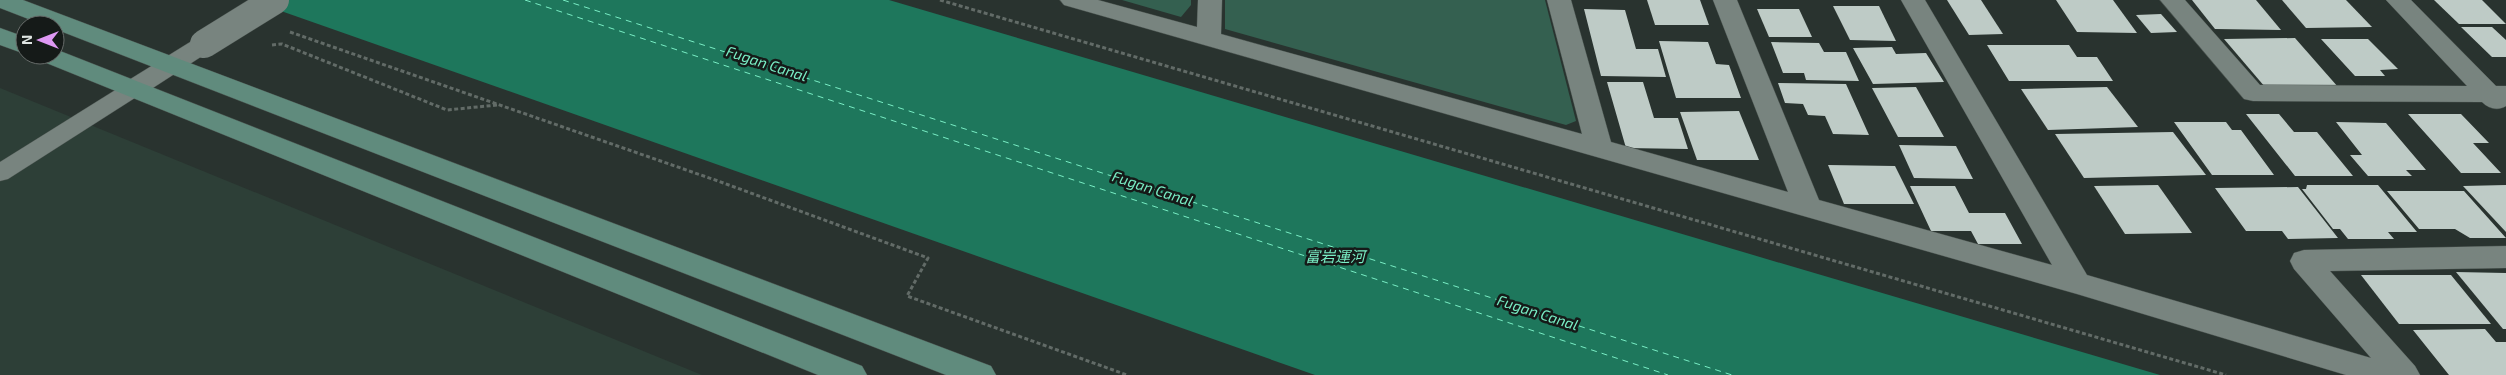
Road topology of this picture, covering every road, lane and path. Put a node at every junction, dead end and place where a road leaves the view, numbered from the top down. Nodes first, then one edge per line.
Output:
1 (1, 0) edge
2 (275, 0) edge
3 (940, 0) edge
4 (1072, 0) edge
5 (1210, 0) edge
6 (1559, 0) edge
7 (1725, 0) edge
8 (1913, 0) edge
9 (2172, 0) edge
10 (2398, 0) edge
11 (284, 30) dead end
12 (0, 36) edge
13 (1209, 40) junction
14 (15, 42) edge
15 (264, 46) dead end
16 (65, 62) edge
17 (170, 65) junction
18 (133, 89) junction
19 (2501, 100) edge
20 (500, 105) junction
21 (1599, 149) junction
22 (0, 173) edge
23 (1808, 208) junction
24 (2506, 257) edge
25 (2077, 283) junction
26 (851, 375) edge
27 (980, 375) edge
28 (1128, 375) edge
29 (2226, 375) edge
30 (2387, 375) edge
31 (2404, 375) edge

1 - 17 street
2 - 17 street, bridge
3 - 29 path
4 - 13 street
5 - 13 street
6 - 21 street
7 - 23 street
8 - 25 street
9 - 19 street
10 - 19 street
11 - 20 path
12 - 14 street
13 - 21 street
15 - 20 path
16 - 18 street
17 - 18 street
17 - 27 street
18 - 22 lane
18 - 26 street
20 - 28 path
21 - 23 street
23 - 25 street
24 - 31 street
25 - 30 street

